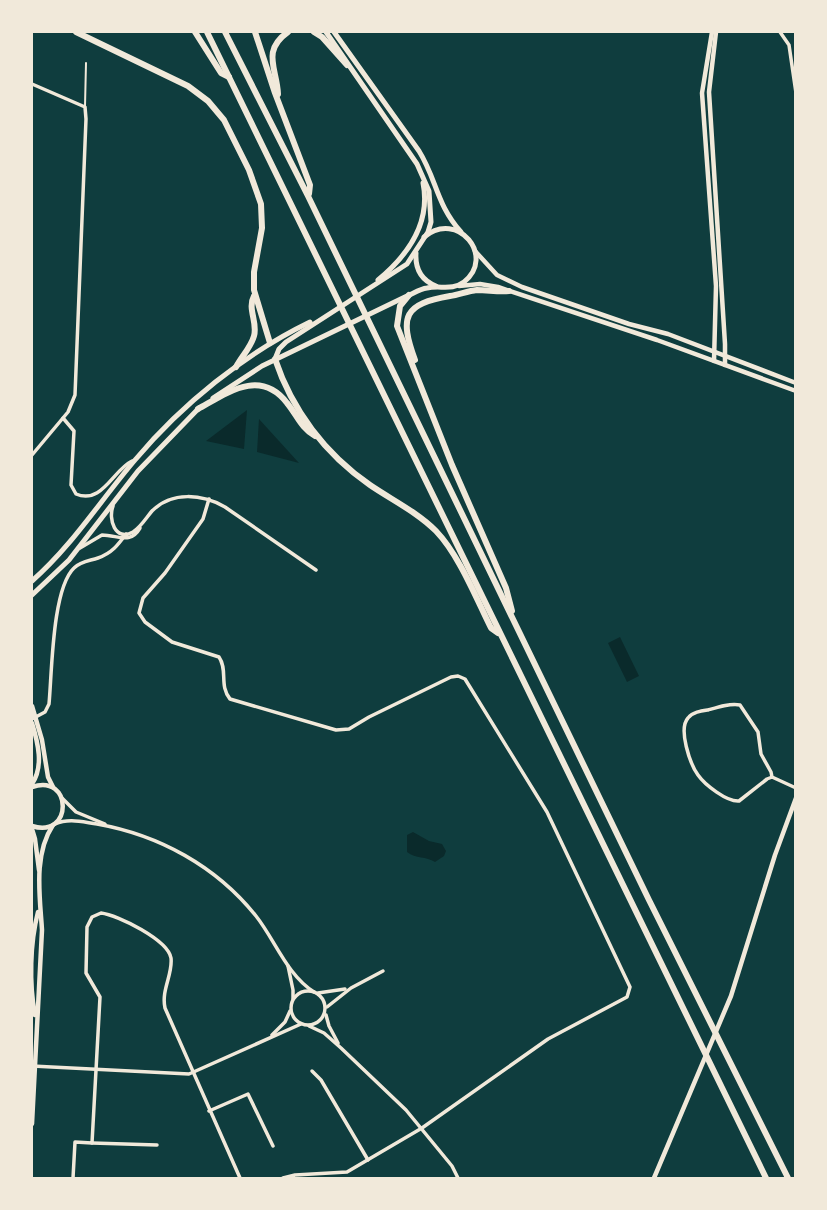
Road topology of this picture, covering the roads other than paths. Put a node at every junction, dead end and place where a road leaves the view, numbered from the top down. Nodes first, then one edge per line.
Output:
1 (76, 32) edge
2 (195, 32) edge
3 (207, 32) edge
4 (225, 32) edge
5 (255, 32) edge
6 (288, 32) edge
7 (314, 32) edge
8 (326, 32) edge
9 (334, 32) edge
10 (714, 32) edge
11 (780, 32) edge
12 (86, 63) dead end
13 (347, 65) junction
14 (229, 77) junction
15 (32, 84) edge
16 (796, 93) edge
17 (277, 100) junction
18 (85, 107) junction
19 (417, 164) junction
20 (308, 196) junction
21 (463, 234) junction
22 (424, 237) junction
23 (417, 249) junction
24 (474, 250) junction
25 (439, 287) junction
26 (454, 287) junction
27 (364, 291) junction
28 (509, 291) junction
29 (409, 295) junction
30 (254, 296) junction
31 (331, 312) junction
32 (270, 343) junction
33 (715, 352) junction
34 (725, 356) junction
35 (275, 359) junction
36 (714, 361) junction
37 (724, 365) junction
38 (236, 367) junction
39 (796, 383) edge
40 (796, 391) edge
41 (424, 392) junction
42 (198, 409) junction
43 (63, 418) junction
44 (318, 437) junction
45 (32, 455) edge
46 (134, 460) junction
47 (209, 499) junction
48 (115, 500) junction
49 (143, 523) junction
50 (126, 534) junction
51 (122, 539) junction
52 (79, 548) junction
53 (316, 570) dead end
54 (32, 581) edge
55 (32, 595) edge
56 (513, 620) junction
57 (501, 635) junction
58 (32, 706) edge
59 (33, 719) edge
60 (772, 777) junction
61 (32, 785) edge
62 (53, 788) junction
63 (796, 788) edge
64 (61, 797) junction
65 (796, 798) edge
66 (53, 825) junction
67 (32, 827) edge
68 (114, 827) junction
69 (40, 881) junction
70 (284, 957) junction
71 (383, 971) dead end
72 (351, 988) junction
73 (315, 992) junction
74 (292, 1002) junction
75 (291, 1008) junction
76 (326, 1010) junction
77 (302, 1024) junction
78 (309, 1026) junction
79 (270, 1037) junction
80 (341, 1048) junction
81 (33, 1066) edge
82 (96, 1070) junction
83 (312, 1071) dead end
84 (194, 1073) junction
85 (209, 1111) junction
86 (32, 1124) edge
87 (422, 1128) junction
88 (93, 1143) junction
89 (157, 1145) dead end
90 (273, 1146) dead end
91 (368, 1160) junction
92 (290, 1177) edge
93 (73, 1178) edge
94 (240, 1178) edge
95 (283, 1178) edge
96 (458, 1178) edge
97 (654, 1178) edge
98 (766, 1178) edge
99 (788, 1178) edge

1 - 30 highway
2 - 14 highway
3 - 14 highway
4 - 20 highway
5 - 17 highway
6 - 17 highway
7 - 13 highway
8 - 13 main road
9 - 21 main road
10 - 33 main road
10 - 34 main road
11 - 16 street
12 - 18 lane
13 - 19 main road
14 - 57 highway
15 - 18 street
17 - 20 highway
18 - 43 street
19 - 22 main road
19 - 27 main road
20 - 56 highway
21 - 22 main road
21 - 24 main road
22 - 23 main road
23 - 25 main road
23 - 27 main road
24 - 26 main road
24 - 33 main road
25 - 26 main road
25 - 29 main road
26 - 28 main road
27 - 31 main road
28 - 36 main road
28 - 41 highway
29 - 35 main road
29 - 41 highway
30 - 32 highway
30 - 38 highway
31 - 32 main road
31 - 35 main road
32 - 35 main road
32 - 38 main road
33 - 34 main road
33 - 36 main road
34 - 37 main road
34 - 39 main road
35 - 42 main road
35 - 44 highway
36 - 37 main road
37 - 40 main road
38 - 46 main road
41 - 56 highway
42 - 44 highway
42 - 48 main road
43 - 45 street
43 - 46 street
44 - 57 highway
46 - 54 main road
47 - 49 street
47 - 53 street
47 - 87 street
48 - 50 street
48 - 52 main road
49 - 50 street
49 - 51 street
50 - 51 street
51 - 52 street
51 - 59 street
52 - 55 main road
56 - 99 highway
57 - 98 highway
58 - 59 main road
59 - 61 main road
59 - 62 main road
60 - 60 street
60 - 63 street
61 - 62 main road
62 - 64 main road
64 - 66 main road
64 - 68 street
65 - 97 main road
66 - 67 main road
66 - 68 street
66 - 69 main road
67 - 69 main road
68 - 70 street
69 - 81 main road
70 - 73 street
70 - 74 street
71 - 72 street
72 - 73 street
72 - 76 street
73 - 74 street
73 - 76 street
74 - 75 street
75 - 77 street
75 - 79 street
76 - 78 street
76 - 80 street
77 - 78 street
77 - 79 street
78 - 80 street
79 - 84 street
80 - 87 street
81 - 82 street
81 - 86 main road
82 - 84 street
82 - 84 street
82 - 88 street
83 - 91 street
84 - 85 street
85 - 90 street
85 - 94 street
87 - 91 street
87 - 96 street
88 - 89 street
88 - 93 street
91 - 92 street
92 - 95 street

